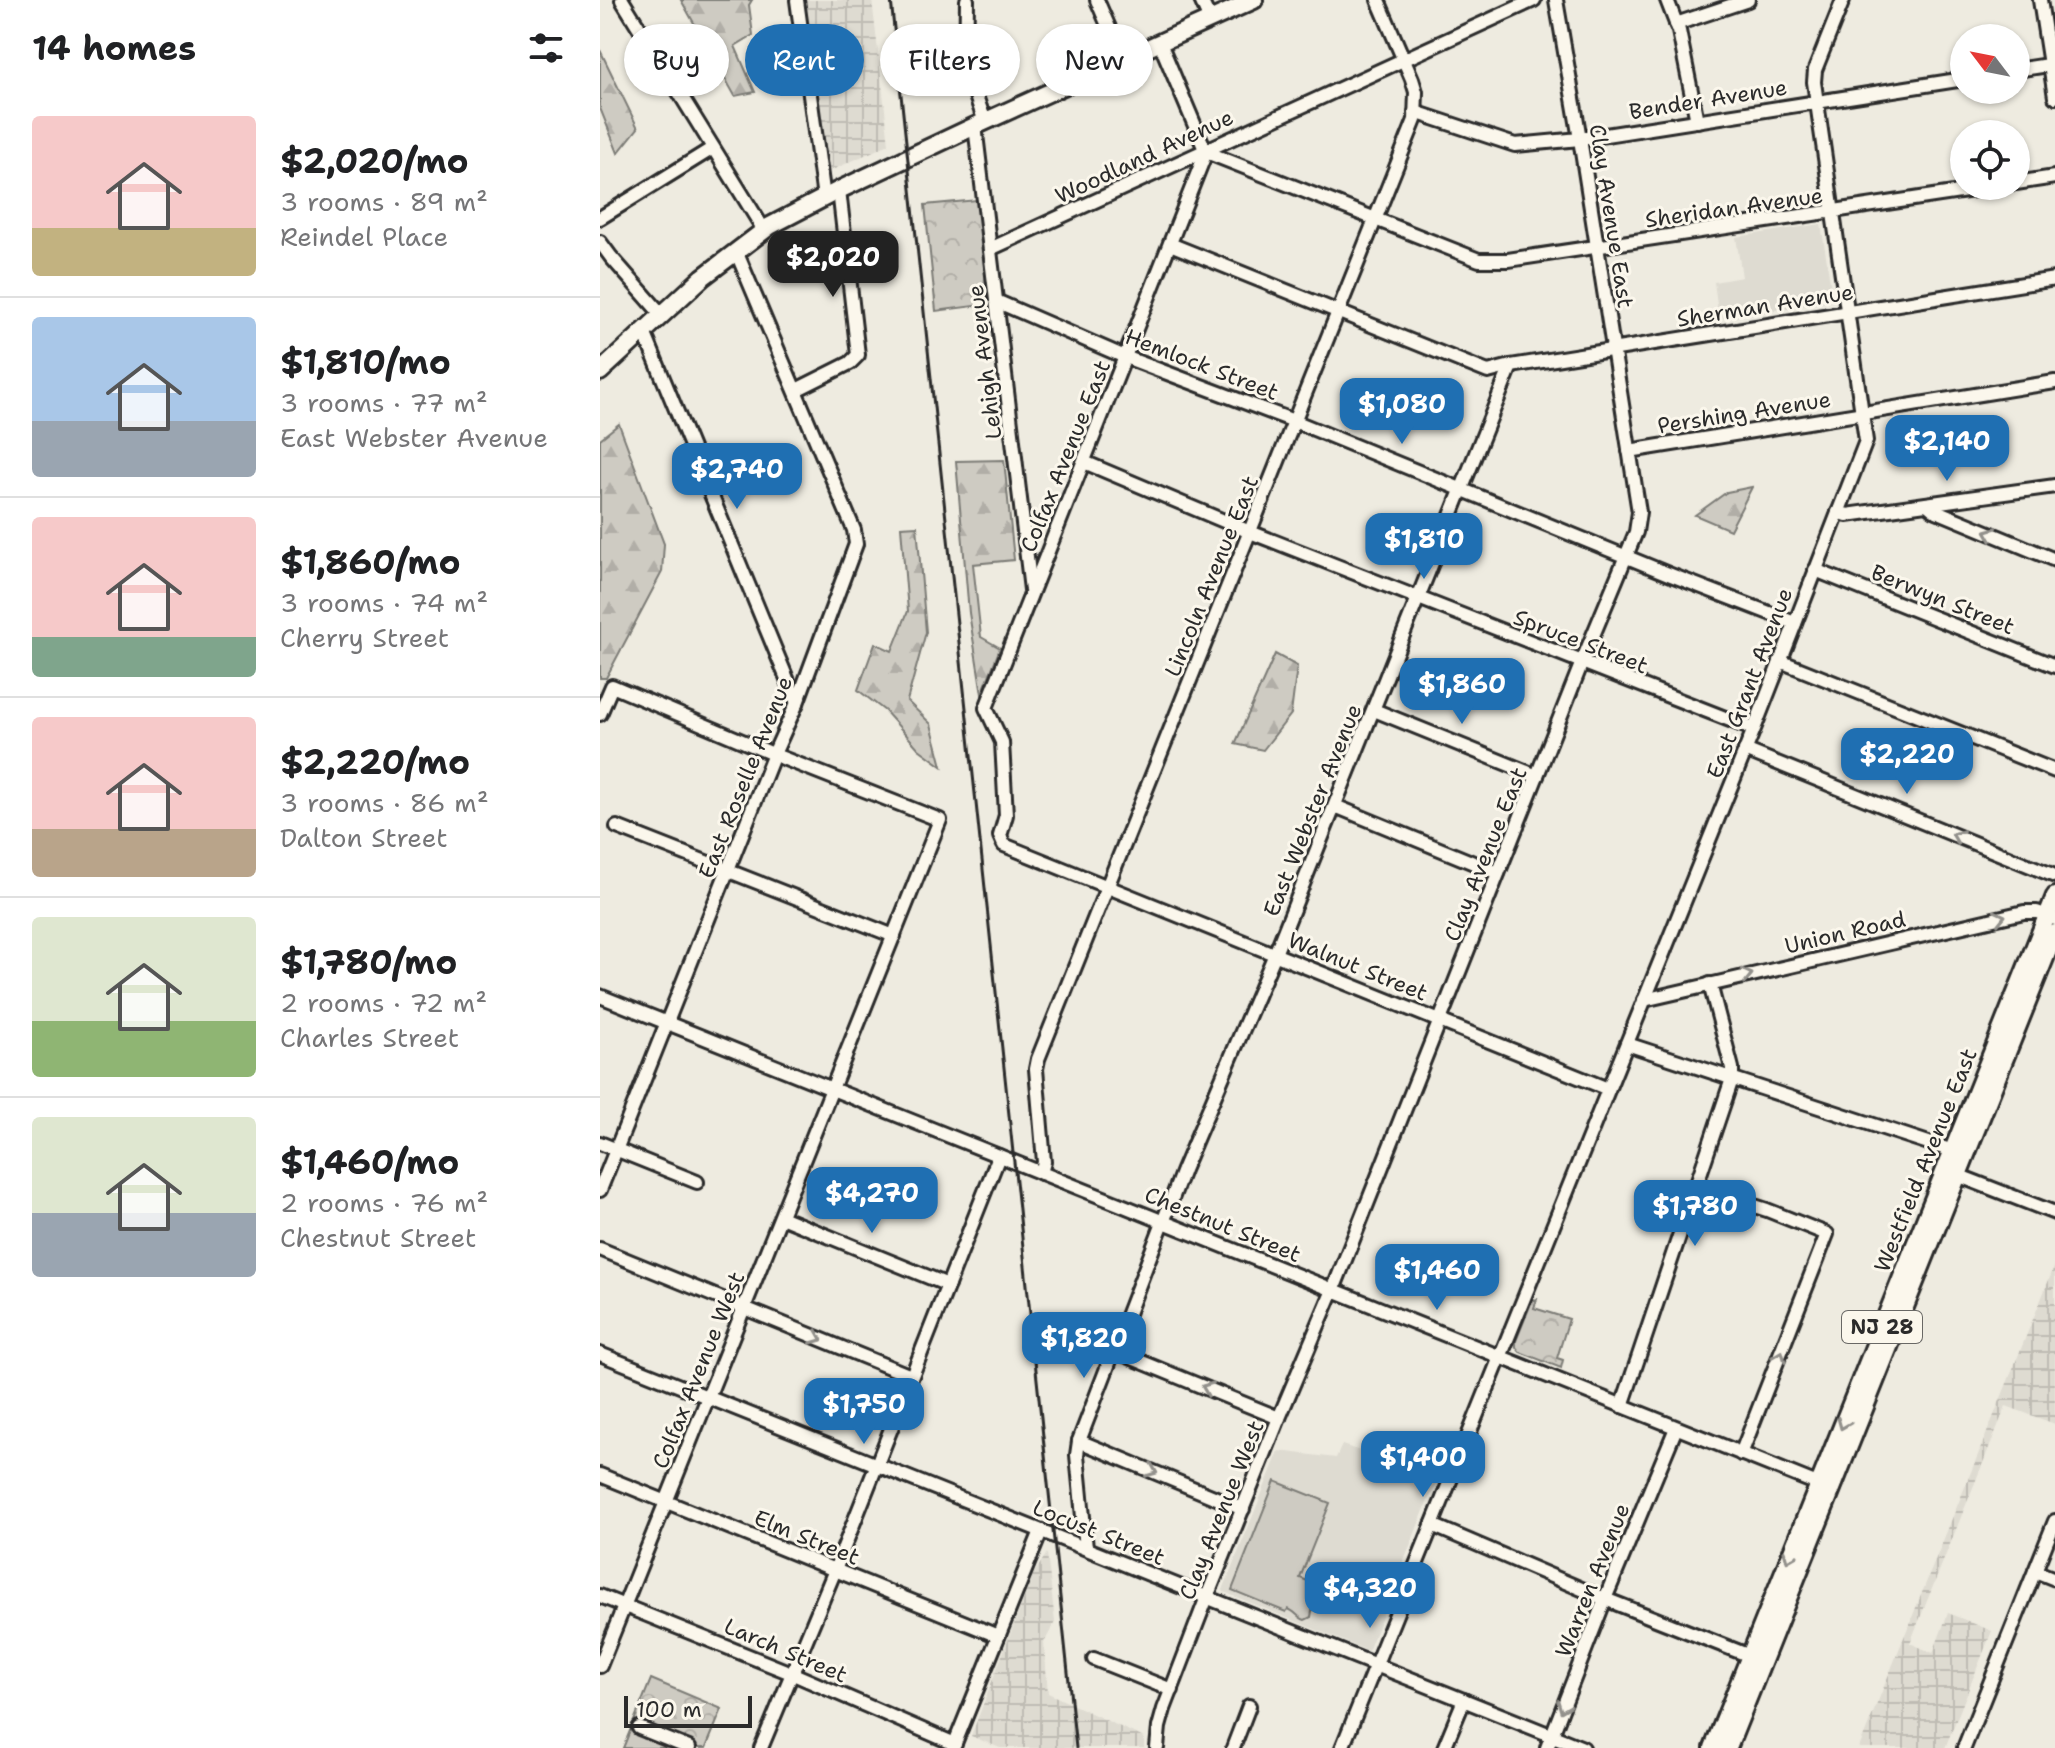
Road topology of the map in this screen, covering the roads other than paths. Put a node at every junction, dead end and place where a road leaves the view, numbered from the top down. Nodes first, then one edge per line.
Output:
1 (622, 0) edge
2 (797, 0) edge
3 (967, 0) edge
4 (1097, 0) edge
5 (1201, 0) edge
6 (1254, 0) edge
7 (1378, 0) edge
8 (1534, 0) edge
9 (1556, 0) edge
10 (1667, 0) edge
11 (1748, 0) edge
12 (1843, 0) edge
13 (2040, 0) edge
14 (1210, 20) junction
15 (1107, 24) edge
16 (1676, 24) junction
17 (1160, 43) junction
18 (1153, 46) edge
19 (1403, 59) junction
20 (2053, 64) edge
21 (2030, 68) edge
22 (1950, 81) edge
23 (1043, 96) edge
24 (2055, 97) edge
25 (1817, 102) junction
26 (1415, 112) junction
27 (1697, 121) junction
28 (980, 124) junction
29 (1580, 139) junction
30 (713, 148) junction
31 (1206, 151) junction
32 (2055, 177) edge
33 (2030, 181) edge
34 (832, 194) junction
35 (1950, 194) edge
36 (1833, 213) junction
37 (600, 218) edge
38 (1376, 219) junction
39 (764, 230) junction
40 (600, 242) edge
41 (1170, 244) junction
42 (1597, 247) junction
43 (990, 249) junction
44 (736, 251) junction
45 (2055, 279) edge
46 (996, 301) junction
47 (1847, 312) junction
48 (1338, 313) junction
49 (662, 315) junction
50 (644, 332) junction
51 (1613, 350) junction
52 (1125, 357) junction
53 (1511, 366) junction
54 (600, 372) edge
55 (2055, 382) edge
56 (796, 390) junction
57 (1862, 413) junction
58 (1294, 421) junction
59 (1629, 451) junction
60 (1084, 462) junction
61 (2055, 486) edge
62 (1462, 490) junction
63 (1927, 504) junction
64 (1838, 512) junction
65 (1250, 532) junction
66 (1626, 557) junction
67 (2055, 560) edge
68 (1815, 570) junction
69 (1032, 594) junction
70 (1419, 598) junction
71 (1795, 623) junction
72 (1780, 661) junction
73 (1582, 662) junction
74 (2055, 666) edge
75 (797, 703) junction
76 (1374, 710) junction
77 (600, 714) edge
78 (1753, 729) junction
79 (1745, 750) junction
80 (774, 754) junction
81 (2055, 771) edge
82 (1537, 776) junction
83 (1335, 806) junction
84 (617, 827) dead end
85 (1004, 845) joint
86 (728, 872) junction
87 (1498, 873) junction
88 (2055, 876) edge
89 (1108, 887) junction
90 (2055, 896) edge
91 (2051, 918) edge
92 (2055, 933) edge
93 (894, 936) junction
94 (1275, 954) junction
95 (1710, 984) junction
96 (600, 996) edge
97 (1644, 1000) junction
98 (1440, 1021) junction
99 (668, 1023) junction
100 (1627, 1044) junction
101 (1732, 1079) junction
102 (1608, 1089) junction
103 (833, 1090) junction
104 (600, 1143) edge
105 (617, 1149) junction
106 (1959, 1153) junction
107 (999, 1156) junction
108 (1041, 1173) junction
109 (1951, 1173) junction
110 (697, 1182) dead end
111 (1696, 1187) junction
112 (600, 1190) edge
113 (2049, 1211) edge
114 (781, 1217) junction
115 (1164, 1222) junction
116 (600, 1249) edge
117 (948, 1285) junction
118 (1333, 1290) junction
119 (744, 1308) junction
120 (1115, 1351) junction
121 (600, 1354) edge
122 (1500, 1357) junction
123 (911, 1376) junction
124 (709, 1397) junction
125 (1622, 1406) junction
126 (1279, 1418) junction
127 (1676, 1428) junction
128 (1079, 1441) junction
129 (1741, 1454) junction
130 (876, 1464) junction
131 (600, 1475) edge
132 (1825, 1487) junction
133 (666, 1502) junction
134 (1243, 1509) junction
135 (2055, 1521) edge
136 (1432, 1525) junction
137 (1041, 1531) junction
138 (1086, 1548) junction
139 (835, 1570) junction
140 (2035, 1571) junction
141 (2055, 1579) edge
142 (600, 1596) edge
143 (1207, 1597) junction
144 (1605, 1599) junction
145 (625, 1605) junction
146 (998, 1636) junction
147 (1750, 1656) junction
148 (1094, 1659) dead end
149 (1376, 1665) junction
150 (600, 1666) edge
151 (791, 1673) junction
152 (1172, 1690) junction
153 (1464, 1700) junction
154 (1249, 1706) dead end
155 (639, 1728) dead end
156 (1549, 1742) edge
157 (954, 1746) edge
158 (689, 1748) edge
159 (761, 1748) edge
160 (1157, 1748) edge
161 (1233, 1748) edge
162 (1342, 1748) edge
163 (1444, 1748) edge
164 (1583, 1748) edge
165 (1713, 1748) edge
166 (1728, 1748) edge
167 (1964, 1748) edge

1 - 30 street
2 - 34 street
3 - 28 street, Lehigh Avenue
4 - 15 street
5 - 14 street
6 - 14 main road
7 - 19 street, Lincoln Avenue East
8 - 19 street, Woodland Avenue
9 - 29 street, Clay Avenue East
10 - 16 street
11 - 16 street
12 - 25 street, East Grant Avenue
13 - 20 street
14 - 17 main road
16 - 27 street
17 - 18 main road
17 - 31 street
19 - 26 street, Lincoln Avenue East
19 - 31 street, Woodland Avenue
20 - 21 street
20 - 24 street
22 - 25 street, Bender Avenue
23 - 28 main road
25 - 27 street, Bender Avenue
25 - 36 street, East Grant Avenue
26 - 29 street, Bender Avenue
26 - 38 street, Lincoln Avenue East
27 - 29 street, Bender Avenue
28 - 34 main road
28 - 43 street, Lehigh Avenue
29 - 42 street, Clay Avenue East
30 - 37 street
30 - 39 street
31 - 38 street, Sheridan Avenue
31 - 41 street, Colfax Avenue East
31 - 43 street, Woodland Avenue
32 - 33 street
34 - 39 main road
34 - 56 street
35 - 36 street, Sheridan Avenue
36 - 42 street, Sheridan Avenue
36 - 47 street, East Grant Avenue
38 - 42 street, Sheridan Avenue
38 - 48 street, Lincoln Avenue East
39 - 44 main road
40 - 49 street
41 - 48 street, Sherman Avenue
41 - 52 street, Colfax Avenue East
42 - 51 street, Clay Avenue East
43 - 46 street, Lehigh Avenue
44 - 49 main road
44 - 56 street
45 - 47 street, Sherman Avenue
46 - 52 street, Hemlock Street
46 - 69 street, Lehigh Avenue
47 - 51 street, Sherman Avenue
47 - 57 street, East Grant Avenue
48 - 53 street, Sherman Avenue
48 - 58 street, Lincoln Avenue East
49 - 50 main road
50 - 54 main road
50 - 75 street
51 - 53 street, Sherman Avenue
51 - 59 street, Clay Avenue East
52 - 58 street, Hemlock Street
52 - 60 street, Colfax Avenue East
53 - 62 street, East Webster Avenue
55 - 57 street, Pershing Avenue
56 - 75 street, East Roselle Avenue
57 - 59 street, Pershing Avenue
57 - 64 street, East Grant Avenue
58 - 62 street, Hemlock Street
58 - 65 street, Lincoln Avenue East
59 - 66 street, Clay Avenue East
60 - 65 street, Spruce Street
60 - 69 street, Colfax Avenue East
61 - 63 street
62 - 66 street, Hemlock Street
62 - 70 street, East Webster Avenue
63 - 64 street
67 -> 63 street
64 - 68 street, East Grant Avenue
65 - 70 street, Spruce Street
65 - 89 street, Lincoln Avenue East
66 - 71 street, Hemlock Street
66 - 73 street, Clay Avenue East
68 - 71 street, East Grant Avenue
68 - 74 street, Berwyn Street
69 - 85 street, Colfax Avenue East
70 - 73 street, Spruce Street
70 - 76 street, East Webster Avenue
71 - 72 street, East Grant Avenue
72 - 78 street, East Grant Avenue
72 - 81 street
73 - 78 street, Spruce Street
73 - 82 street, Clay Avenue East
75 - 80 street, East Roselle Avenue
76 - 82 street
76 - 83 street, East Webster Avenue
77 - 80 street
78 - 79 street, East Grant Avenue
88 -> 79 street
79 - 97 street, East Grant Avenue
80 - 86 street, East Roselle Avenue
80 - 93 street
82 - 87 street, Clay Avenue East
83 - 87 street
83 - 94 street, East Webster Avenue
84 - 86 street
85 - 89 street, Walnut Street
86 - 93 street
86 - 99 street, East Roselle Avenue
87 - 98 street, Clay Avenue East
89 - 94 street, Walnut Street
89 - 108 street, Lincoln Avenue East
90 - 91 main road, Westfield Avenue East / NJ 28
95 -> 91 street, Union Road
91 - 106 main road, Westfield Avenue East / NJ 28
92 - 106 main road, Westfield Avenue East / NJ 28
93 - 103 street
94 - 98 street, Walnut Street
94 - 115 street, East Webster Avenue
95 - 97 street, Union Road
95 - 101 street
96 - 99 street, Chestnut Street
97 - 100 street, East Grant Avenue
98 - 102 street, Walnut Street
98 - 118 street, Clay Avenue East
99 - 103 street, Chestnut Street
99 - 105 street, East Roselle Avenue
100 - 101 street
100 - 102 street, East Grant Avenue
101 - 106 street
101 - 111 street
102 - 122 street, East Grant Avenue
103 - 107 street, Chestnut Street
103 - 114 street, Colfax Avenue West
104 - 105 street
105 - 110 street
105 - 112 street, East Roselle Avenue
106 - 109 main road, Westfield Avenue East / NJ 28
107 - 108 street, Chestnut Street
107 - 117 street
108 - 115 street, Chestnut Street
109 - 113 street
109 - 132 main road, Westfield Avenue East / NJ 28
111 - 125 street
129 -> 111 street
114 - 117 street
114 - 119 street, Colfax Avenue West
115 - 118 street, Chestnut Street
115 - 120 street, East Webster Avenue
116 - 119 street
117 - 123 street
118 - 122 street, Chestnut Street
118 - 126 street, Clay Avenue West
119 -> 123 street
119 - 124 street, Colfax Avenue West
126 -> 120 street
120 - 128 street, East Webster Avenue
121 - 124 street, Locust Street
122 - 125 street, Chestnut Street
122 - 136 street, East Grant Avenue
123 - 130 street
124 - 130 street, Locust Street
124 - 133 street, Colfax Avenue West
125 - 127 street, Chestnut Street
126 - 134 street, Clay Avenue West
127 - 129 street, Chestnut Street
127 - 144 street, Warren Avenue
128 -> 134 street
128 - 138 street
129 - 132 street, Chestnut Street
130 - 137 street, Locust Street
130 - 139 street
131 - 133 street, Elm Street
132 -> 147 main road, NJ 28
132 - 166 main road, NJ 28
133 - 139 street, Elm Street
133 - 145 street, Colfax Avenue West
134 - 143 street, Clay Avenue West
135 - 140 street
136 - 144 street
136 - 149 street, East Grant Avenue
137 - 138 street, Locust Street
137 - 146 street
138 - 143 street, Locust Street
139 - 146 street, Elm Street
139 - 151 street
140 - 141 street
140 - 167 street
142 - 145 street, Larch Street
143 - 149 street, Locust Street
143 - 152 street, Clay Avenue West
144 - 147 street
144 -> 156 street, Warren Avenue
145 - 150 street, Colfax Avenue West
145 - 151 street, Larch Street
146 - 157 street
147 - 165 main road, NJ 28
148 - 152 street
149 - 153 street, Locust Street
149 - 162 street, East Grant Avenue
151 - 157 street, Larch Street
151 - 159 street
152 - 160 street, Clay Avenue West
153 - 156 street, Locust Street
153 - 163 street
154 - 161 street
155 - 158 street
156 - 164 street, Locust Street

